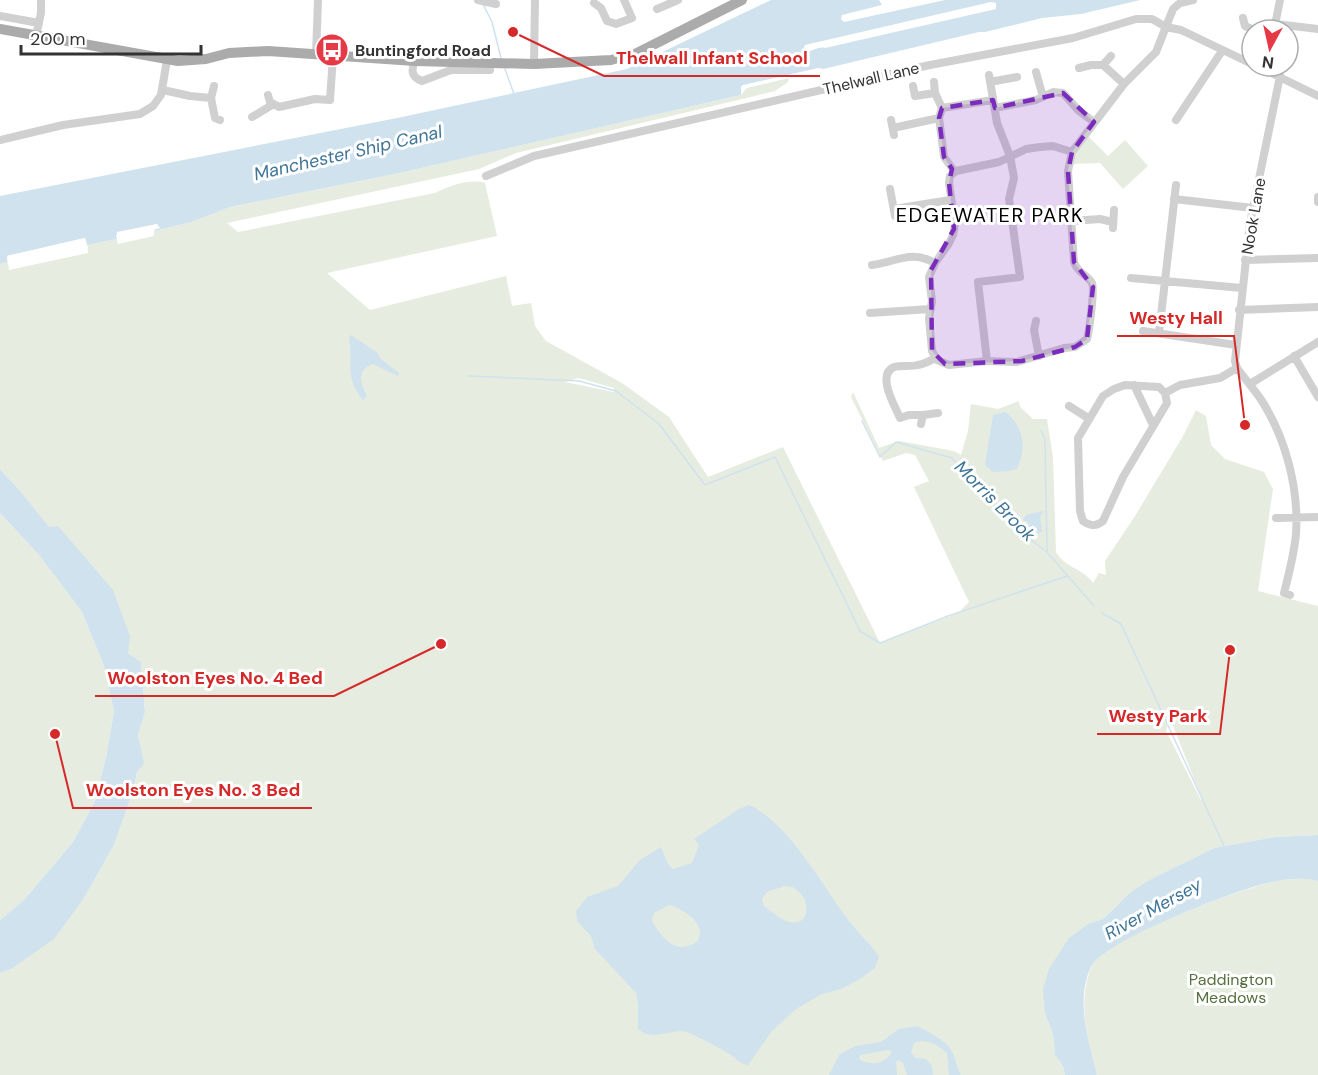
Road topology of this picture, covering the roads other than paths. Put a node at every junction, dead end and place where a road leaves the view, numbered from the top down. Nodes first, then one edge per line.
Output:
1 (41, 0) edge
2 (318, 0) edge
3 (478, 0) edge
4 (535, 0) edge
5 (624, 0) edge
6 (678, 0) edge
7 (1193, 0) edge
8 (486, 1) edge
9 (736, 1) edge
10 (1276, 1) edge
11 (593, 2) edge
12 (496, 4) dead end
13 (657, 9) dead end
14 (587, 11) dead end
15 (0, 16) edge
16 (1275, 18) edge
17 (39, 23) junction
18 (1166, 27) junction
19 (1300, 28) edge
20 (0, 29) edge
21 (1318, 29) edge
22 (36, 36) junction
23 (1222, 51) junction
24 (316, 55) junction
25 (333, 56) junction
26 (1111, 56) dead end
27 (1240, 59) edge
28 (167, 60) junction
29 (415, 61) junction
30 (534, 64) junction
31 (1103, 65) junction
32 (1079, 68) dead end
33 (1036, 72) dead end
34 (485, 73) dead end
35 (1017, 77) dead end
36 (1280, 78) edge
37 (1284, 78) edge
38 (934, 82) dead end
39 (1124, 84) junction
40 (214, 86) dead end
41 (913, 86) dead end
42 (163, 90) junction
43 (935, 93) junction
44 (268, 95) dead end
45 (1318, 96) edge
46 (1043, 97) junction
47 (211, 98) junction
48 (994, 104) junction
49 (272, 105) junction
50 (942, 108) junction
51 (252, 117) dead end
52 (939, 118) junction
53 (215, 120) dead end
54 (1176, 120) dead end
55 (1094, 122) junction
56 (893, 128) dead end
57 (0, 140) edge
58 (1072, 152) junction
59 (1010, 156) junction
60 (954, 172) junction
61 (486, 176) dead end
62 (1176, 185) dead end
63 (890, 189) dead end
64 (1174, 199) junction
65 (950, 200) junction
66 (1253, 208) junction
67 (1114, 210) dead end
68 (1072, 220) junction
69 (1318, 258) edge
70 (1245, 260) junction
71 (935, 264) junction
72 (872, 265) dead end
73 (1131, 278) dead end
74 (1166, 281) junction
75 (1242, 288) junction
76 (1318, 307) edge
77 (930, 309) junction
78 (1239, 310) junction
79 (870, 313) dead end
80 (1036, 321) dead end
81 (1143, 332) dead end
82 (1159, 333) junction
83 (1318, 342) edge
84 (1236, 345) junction
85 (1039, 356) junction
86 (1294, 356) junction
87 (935, 358) junction
88 (987, 361) junction
89 (1237, 368) junction
90 (1250, 384) junction
91 (1134, 385) junction
92 (1165, 393) junction
93 (1318, 397) edge
94 (1068, 405) dead end
95 (938, 413) dead end
96 (923, 415) junction
97 (1088, 418) junction
98 (921, 424) dead end
99 (1153, 425) junction
100 (1296, 517) junction
101 (1318, 517) edge
102 (1276, 518) dead end
103 (1290, 595) dead end

1 - 17 street
2 - 24 street
3 - 8 street
4 - 30 street
5 - 11 street
6 - 13 street
7 - 18 street
8 - 12 street
9 - 30 main road
10 - 16 street
11 - 14 street
15 - 17 street
17 - 22 street
18 - 23 street, Thelwall Lane
18 - 39 street
18 - 61 street, Thelwall Lane
19 - 21 street
20 - 22 main road
22 - 28 main road
23 - 27 street, Thelwall Lane
23 - 54 street
24 - 25 main road
24 - 28 main road
25 - 29 main road
25 - 49 street
26 - 31 street
28 - 42 street
29 - 30 main road
29 - 34 street
31 - 32 street
31 - 39 street
33 - 46 street
35 - 48 street
36 - 66 street, Nook Lane
37 - 45 street
38 - 43 street
39 - 55 street
40 - 47 street
41 - 43 street
42 - 47 street
42 - 57 street
43 - 50 street
44 - 49 street
46 - 48 street
46 - 55 street
47 - 53 street
48 - 50 street
48 - 59 street
49 - 51 street
50 - 52 street
52 - 56 street
52 - 60 street
55 - 58 street
58 - 59 street
58 - 68 street
59 - 60 street
59 - 88 street
60 - 65 street
62 - 64 street
63 - 65 street
64 - 66 street
64 - 74 street
65 - 71 street
66 - 70 street, Nook Lane
67 - 68 street
68 - 85 street
69 - 70 street
70 - 75 street, Nook Lane
71 - 72 street
71 - 77 street
73 - 74 street
74 - 75 street
74 - 82 street
75 - 78 street, Nook Lane
76 - 78 street
77 - 79 street
77 - 87 street
78 - 84 street, Nook Lane
80 - 85 street
81 - 82 street
82 - 84 street
83 - 86 street
84 - 89 street, Nook Lane
85 - 88 street
86 - 90 street
86 - 93 street
87 - 88 street
87 - 96 street
89 - 90 street
89 - 92 street
90 - 100 street
91 - 92 street
91 - 97 street
91 - 99 street
92 - 99 street
94 - 97 street
95 - 96 street
96 - 98 street
97 - 99 street
100 - 101 street
100 - 102 street
100 - 103 street

